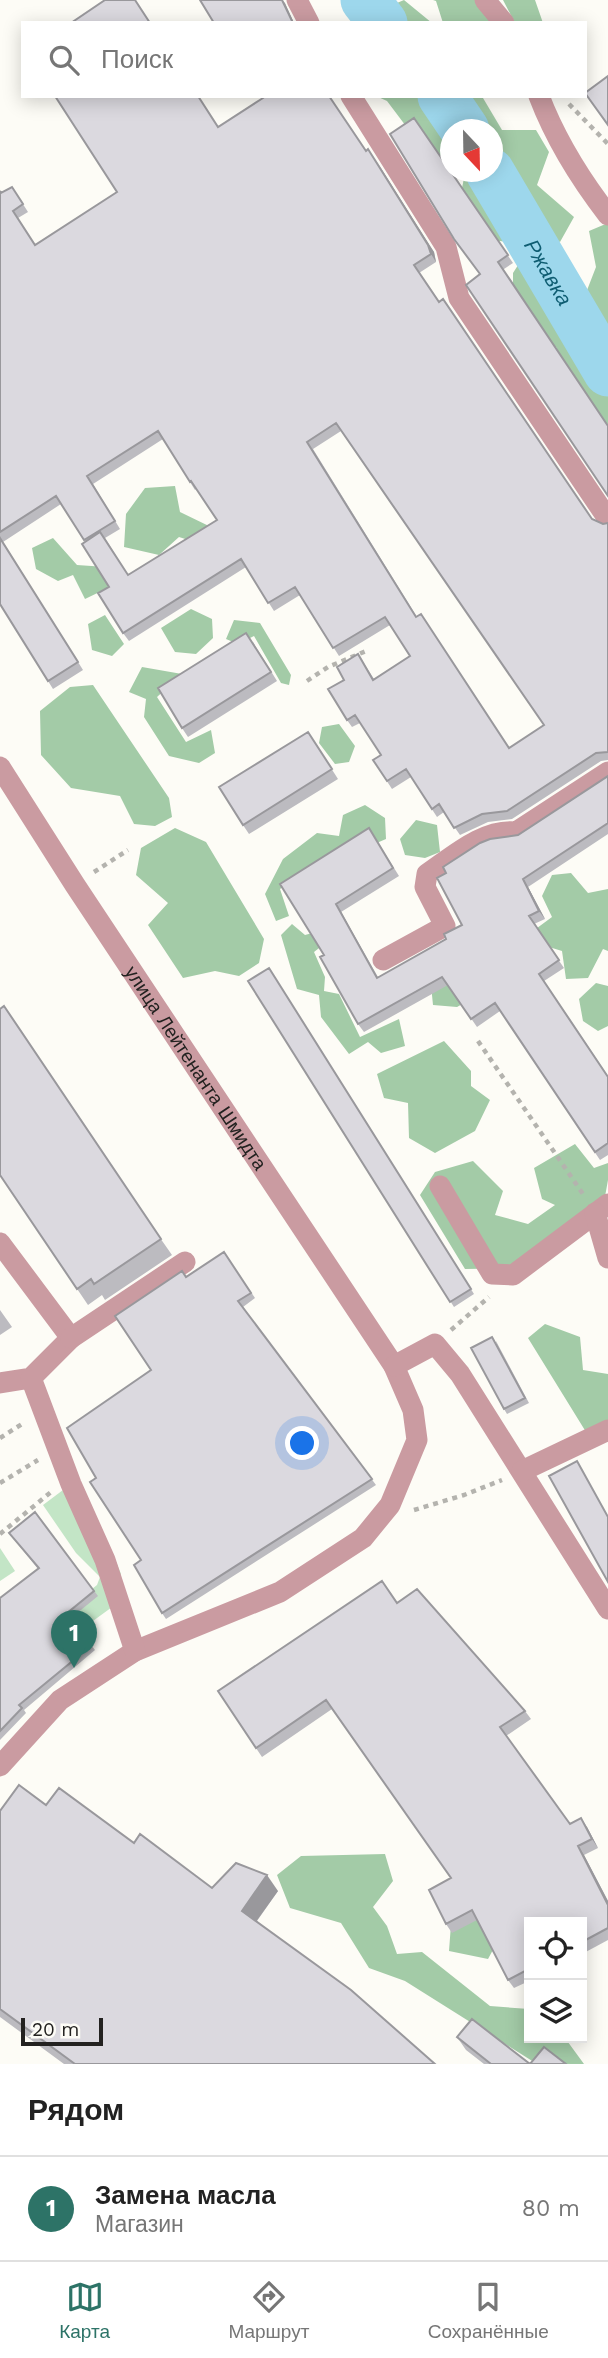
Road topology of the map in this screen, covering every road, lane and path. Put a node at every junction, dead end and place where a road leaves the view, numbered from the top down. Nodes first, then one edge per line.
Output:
1 (297, 0) edge
2 (485, 0) edge
3 (308, 21) edge
4 (502, 21) edge
5 (352, 98) edge
6 (540, 98) edge
7 (563, 98) edge
8 (608, 144) edge
9 (608, 215) edge
10 (608, 519) edge
11 (366, 651) dead end
12 (307, 681) dead end
13 (0, 767) edge
14 (608, 772) edge
15 (128, 850) dead end
16 (75, 885) junction
17 (383, 961) dead end
18 (478, 1041) dead end
19 (440, 1186) dead end
20 (602, 1208) edge
21 (0, 1242) edge
22 (608, 1258) edge
23 (185, 1262) dead end
24 (513, 1275) junction
25 (71, 1338) junction
26 (435, 1344) junction
27 (394, 1366) junction
28 (32, 1378) junction
29 (0, 1383) edge
30 (608, 1430) edge
31 (28, 1435) dead end
32 (0, 1438) edge
33 (42, 1458) dead end
34 (522, 1471) junction
35 (0, 1483) edge
36 (53, 1490) dead end
37 (376, 1522) junction
38 (0, 1534) edge
39 (608, 1609) edge
40 (135, 1651) junction
41 (0, 1766) edge

1 - 3 street
2 - 4 street
5 - 10 street
6 - 9 street
7 - 8 path
11 - 12 path
13 - 16 street, улица Лейтенанта Шмидта
14 - 17 street
15 - 16 path
16 - 27 street, улица Лейтенанта Шмидта
18 - 20 path
19 - 24 street
20 - 22 street
20 - 24 street
21 - 25 street
23 - 25 street
24 - 26 path
25 - 28 street
26 - 27 street
26 - 34 street
27 - 37 street, улица Лейтенанта Шмидта
28 - 29 street
28 - 40 street
30 - 34 street
31 - 32 path
33 - 35 path
34 - 37 path
34 - 39 street
36 - 38 path
37 - 40 street, улица Лейтенанта Шмидта
40 - 41 street, улица Лейтенанта Шмидта

